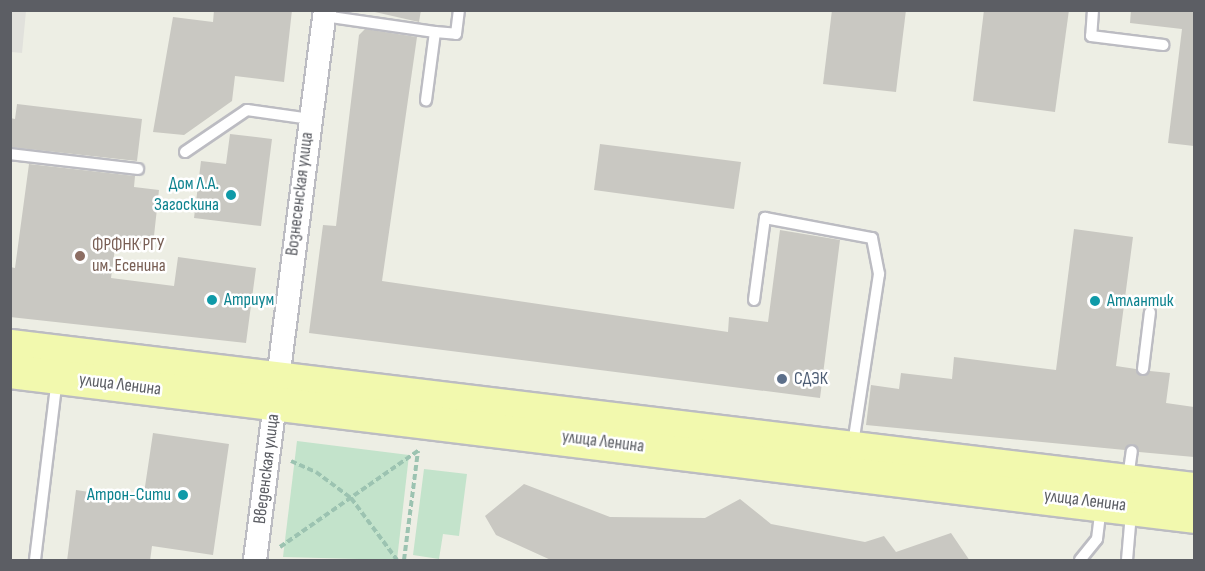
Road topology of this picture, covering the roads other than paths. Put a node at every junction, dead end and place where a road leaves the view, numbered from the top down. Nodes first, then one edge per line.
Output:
1 (459, 10) edge
2 (1093, 10) edge
3 (324, 13) edge
4 (435, 32) junction
5 (1163, 45) dead end
6 (426, 100) dead end
7 (310, 119) junction
8 (185, 152) dead end
9 (10, 154) edge
10 (138, 169) dead end
11 (754, 300) dead end
12 (1150, 312) dead end
13 (10, 346) edge
14 (1143, 369) dead end
15 (10, 371) edge
16 (57, 377) junction
17 (276, 390) junction
18 (852, 449) junction
19 (1123, 485) junction
20 (1194, 489) edge
21 (1194, 516) edge
22 (262, 557) edge
23 (35, 561) edge
24 (1080, 561) edge
25 (1127, 561) edge

1 - 4 lane
2 - 5 lane
3 - 4 lane
3 - 7 street, Вознесенская улица
4 - 6 lane
7 - 8 lane
7 - 17 street, Вознесенская улица
9 - 10 lane
11 - 18 lane
12 - 14 lane
13 - 17 main road, улица Ленина
15 - 16 main road, улица Ленина
16 - 17 main road, улица Ленина
16 - 23 lane
17 - 18 main road, улица Ленина
17 - 19 main road, улица Ленина
17 - 22 street, Введенская улица
18 - 19 main road, улица Ленина
19 - 20 main road, улица Ленина
19 - 21 main road, улица Ленина
19 - 24 lane
19 - 25 lane

